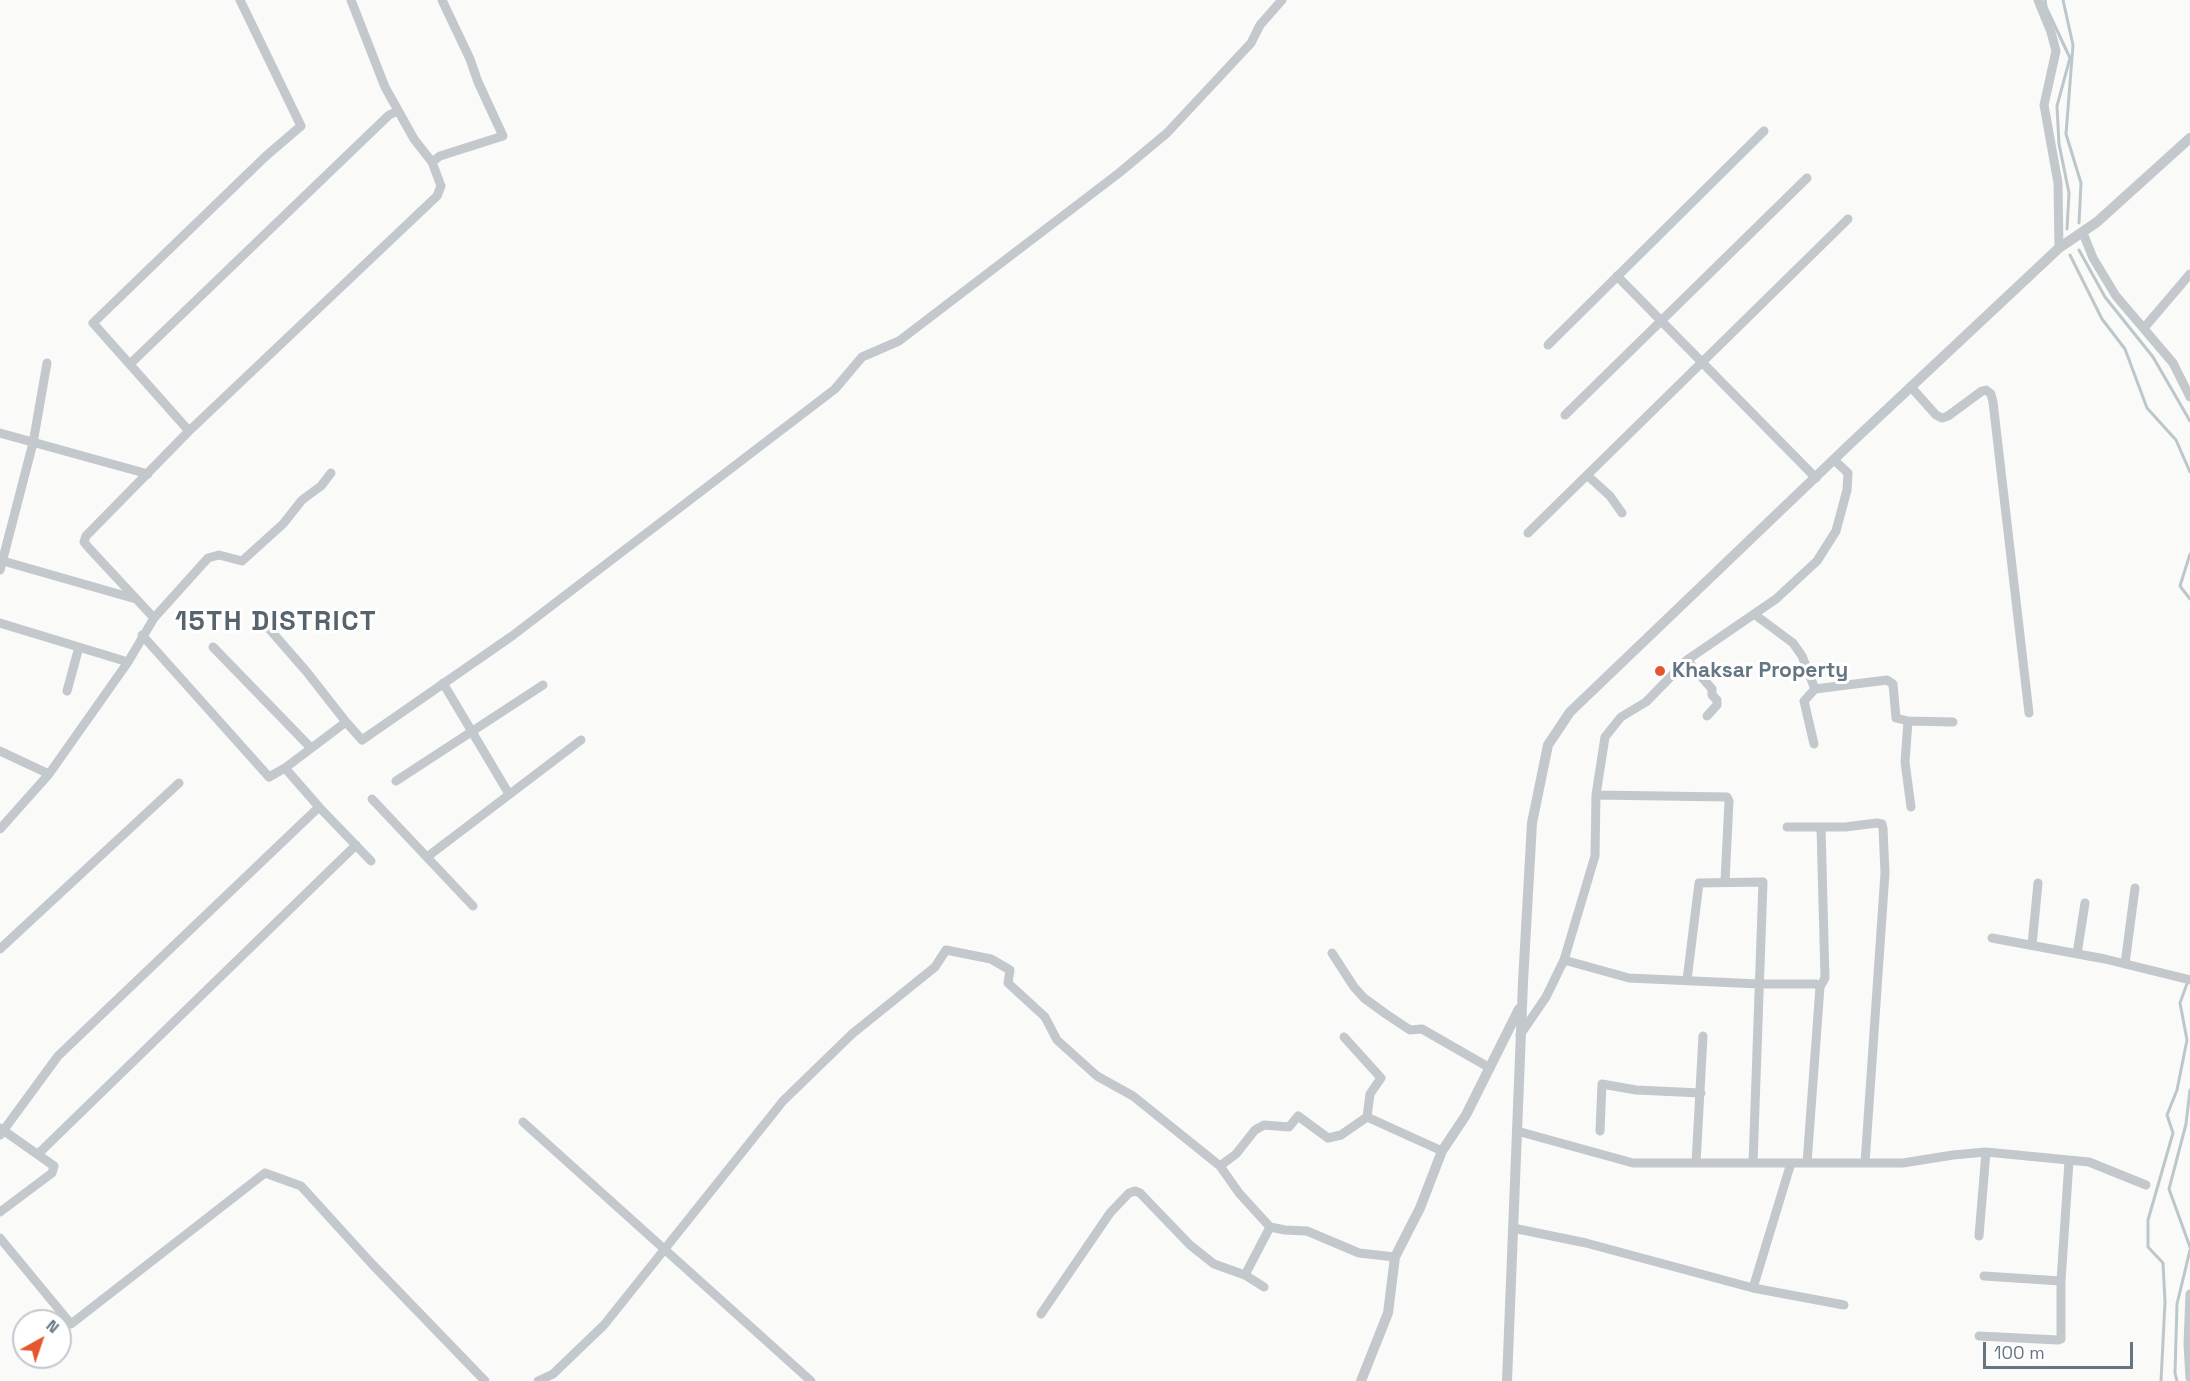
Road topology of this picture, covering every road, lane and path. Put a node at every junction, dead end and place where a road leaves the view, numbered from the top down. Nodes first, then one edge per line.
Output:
1 (240, 0) edge
2 (351, 0) edge
3 (442, 0) edge
4 (1282, 0) edge
5 (2038, 0) edge
6 (398, 111) junction
7 (1764, 131) dead end
8 (2190, 138) edge
9 (432, 162) junction
10 (1807, 178) dead end
11 (1848, 219) dead end
12 (2082, 233) junction
13 (2059, 248) junction
14 (2190, 273) edge
15 (1617, 276) junction
16 (1660, 320) junction
17 (2144, 328) junction
18 (1548, 345) dead end
19 (47, 363) dead end
20 (1703, 363) junction
21 (130, 364) junction
22 (1911, 387) junction
23 (2190, 397) edge
24 (1565, 415) dead end
25 (189, 431) junction
26 (0, 433) edge
27 (33, 443) junction
28 (1834, 460) junction
29 (331, 472) dead end
30 (148, 474) junction
31 (1588, 476) junction
32 (1816, 478) junction
33 (1622, 513) dead end
34 (1528, 533) dead end
35 (2, 566) edge
36 (138, 599) junction
37 (1755, 614) junction
38 (258, 616) dead end
39 (154, 618) junction
40 (0, 623) edge
41 (142, 635) junction
42 (213, 646) dead end
43 (79, 647) junction
44 (1687, 660) junction
45 (128, 662) junction
46 (443, 683) junction
47 (543, 685) dead end
48 (1815, 689) junction
49 (67, 691) dead end
50 (2029, 713) dead end
51 (1707, 716) dead end
52 (346, 722) junction
53 (1908, 722) junction
54 (1953, 722) dead end
55 (472, 731) junction
56 (581, 740) dead end
57 (1814, 744) dead end
58 (311, 748) junction
59 (0, 751) edge
60 (285, 768) junction
61 (49, 774) junction
62 (396, 781) dead end
63 (179, 783) dead end
64 (509, 794) junction
65 (1596, 795) junction
66 (372, 799) dead end
67 (319, 807) junction
68 (1911, 807) dead end
69 (1787, 827) dead end
70 (1821, 827) junction
71 (0, 829) edge
72 (356, 844) junction
73 (427, 857) junction
74 (371, 861) dead end
75 (1725, 881) junction
76 (2038, 883) dead end
77 (2135, 888) dead end
78 (2085, 903) dead end
79 (473, 906) dead end
80 (1992, 938) dead end
81 (2032, 945) junction
82 (0, 949) edge
83 (1332, 953) dead end
84 (2078, 954) junction
85 (1564, 960) junction
86 (2125, 964) junction
87 (2187, 979) edge
88 (1687, 980) junction
89 (1759, 984) junction
90 (1820, 987) junction
91 (1522, 1005) junction
92 (1520, 1035) junction
93 (1344, 1036) dead end
94 (1703, 1036) dead end
95 (1490, 1068) junction
96 (1701, 1093) junction
97 (1367, 1116) junction
98 (523, 1122) dead end
99 (1, 1131) edge
100 (1516, 1131) junction
101 (1600, 1131) dead end
102 (1442, 1151) junction
103 (1986, 1152) junction
104 (38, 1154) junction
105 (2069, 1161) junction
106 (1696, 1163) junction
107 (1753, 1163) junction
108 (1791, 1163) junction
109 (1807, 1163) junction
110 (1865, 1163) junction
111 (1220, 1166) junction
112 (2146, 1185) dead end
113 (0, 1212) edge
114 (1270, 1227) junction
115 (1513, 1228) junction
116 (1979, 1236) dead end
117 (0, 1238) edge
118 (664, 1250) junction
119 (1395, 1257) junction
120 (1245, 1275) junction
121 (1984, 1276) dead end
122 (2061, 1281) junction
123 (1264, 1287) dead end
124 (1753, 1287) junction
125 (2190, 1294) edge
126 (1844, 1305) dead end
127 (1041, 1314) dead end
128 (1979, 1336) dead end
129 (2190, 1378) edge
130 (485, 1381) edge
131 (538, 1381) edge
132 (811, 1381) edge
133 (1361, 1381) edge
134 (1507, 1381) edge

1 - 21 street
2 - 6 street
3 - 9 street
4 - 46 street
5 - 13 street
6 - 9 street
6 - 21 street
7 - 15 street
8 - 12 street
9 - 25 street
10 - 16 street
11 - 20 street
12 - 13 street
12 - 17 street
13 - 22 street
14 - 17 street
15 - 16 street
15 - 18 street
16 - 20 street
16 - 24 street
17 - 23 street
19 - 27 street
20 - 31 street
20 - 32 street
21 - 25 street
22 - 28 street
22 - 50 street
25 - 30 street
26 - 27 street
27 - 30 street
27 - 35 street
28 - 32 street
28 - 37 street
29 - 39 street
30 - 36 street
31 - 33 street
31 - 34 street
32 - 91 street
35 - 36 street
36 - 39 street
37 - 44 street
37 - 48 street
38 - 52 street
39 - 41 street
40 - 43 street
41 - 45 street
41 - 60 street
42 - 58 street
43 - 45 street
43 - 49 street
44 - 51 street
44 - 65 street
45 - 61 street
46 - 52 street
46 - 55 street
47 - 55 street
48 - 53 street
48 - 57 street
52 - 58 street
53 - 54 street
53 - 68 street
55 - 62 street
55 - 64 street
56 - 64 street
58 - 60 street
59 - 61 street
60 - 67 street
61 - 71 street
63 - 82 street
64 - 73 street
65 - 75 street
65 - 85 street
66 - 73 street
67 - 72 street
67 - 99 street
69 - 70 street
70 - 90 street
70 - 110 street
72 - 74 street
72 - 104 street
73 - 79 street
75 - 88 street
75 - 89 street
76 - 81 street
77 - 86 street
78 - 84 street
80 - 81 street
81 - 84 street
83 - 95 street
84 - 86 street
85 - 88 street
85 - 92 street
86 - 87 street
88 - 89 street
89 - 90 street
89 - 107 street
90 - 109 street
91 - 92 street
91 - 95 street
92 - 100 street
93 - 97 street
94 - 96 street
95 - 102 street
96 - 101 street
96 - 106 street
97 - 102 street
97 - 111 street
98 - 118 street
99 - 104 street
100 - 106 street
100 - 115 street
102 - 119 street
103 - 105 street
103 - 110 street
103 - 116 street
104 - 113 street
105 - 112 street
105 - 122 street
106 - 107 street
107 - 108 street
108 - 109 street
108 - 124 street
109 - 110 street
111 - 114 street
111 - 118 street
114 - 119 street
114 - 120 street
115 - 124 street
115 - 134 street
117 - 130 street
118 - 131 street
118 - 132 street
119 - 133 street
120 - 123 street
120 - 127 street
121 - 122 street
122 - 128 street
124 - 126 street
125 - 129 street

